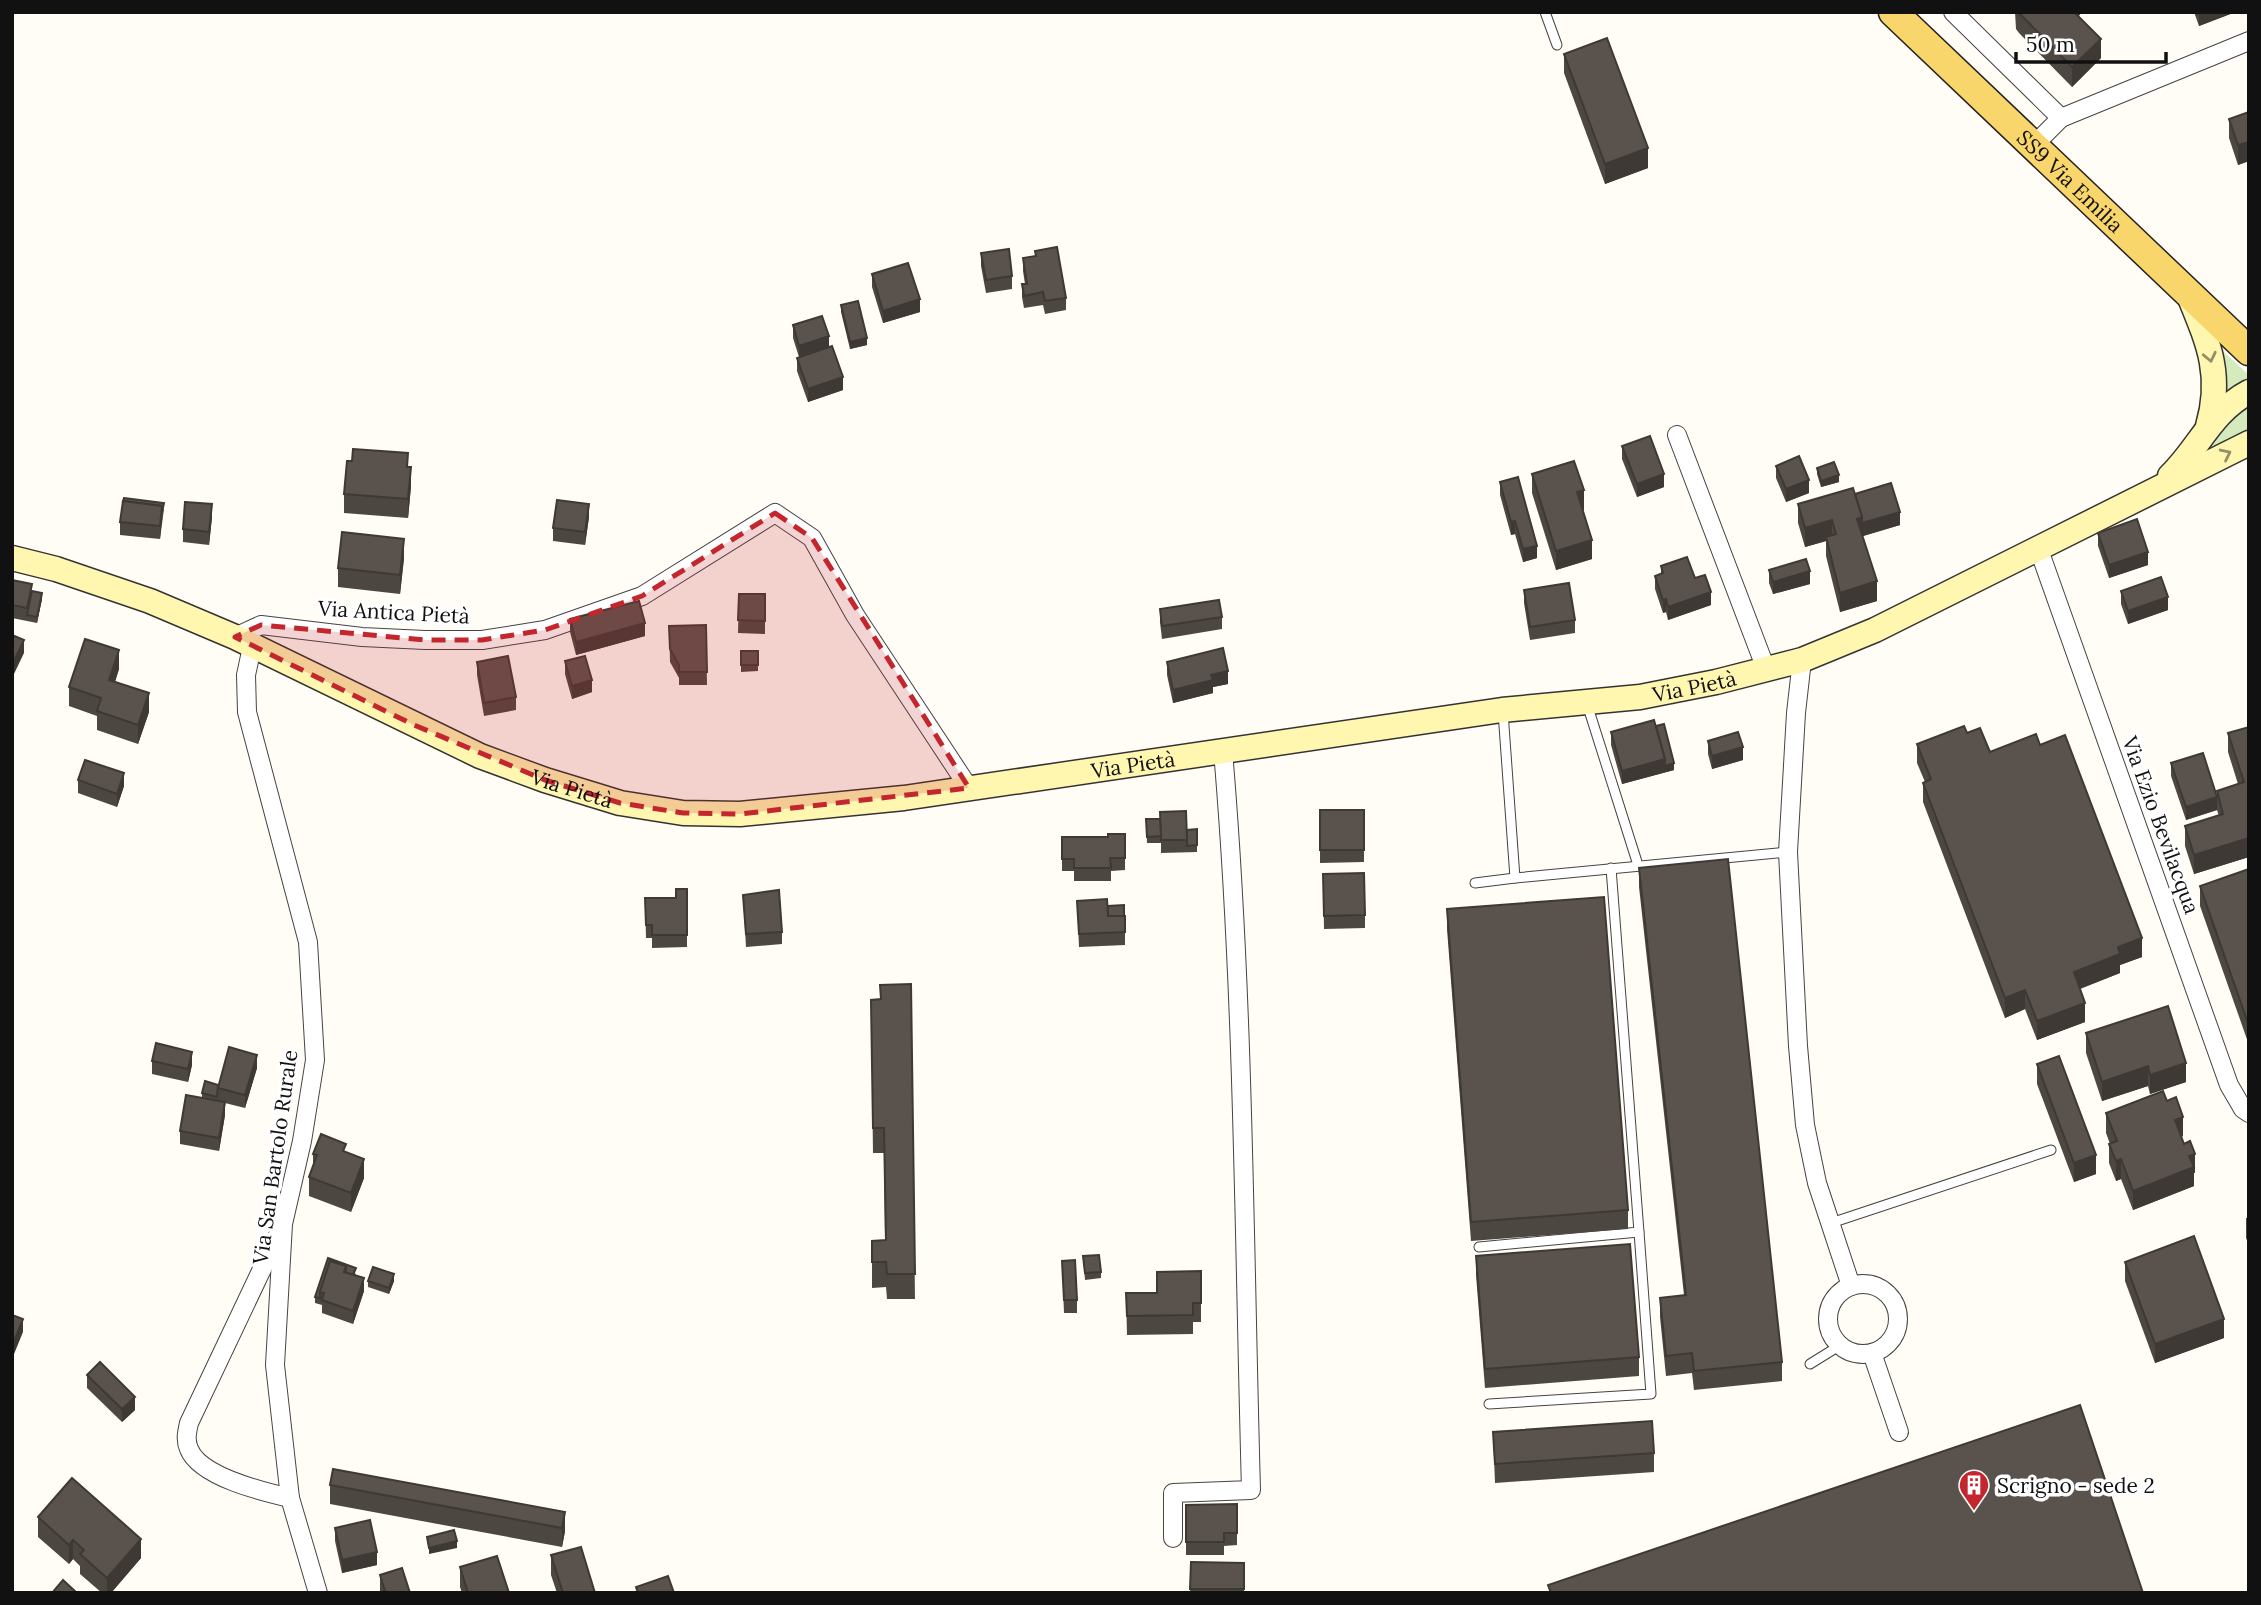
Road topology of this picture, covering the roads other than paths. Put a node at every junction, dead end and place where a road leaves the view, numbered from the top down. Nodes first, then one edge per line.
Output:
1 (1545, 12) edge
2 (1893, 12) edge
3 (1960, 15) edge
4 (2249, 41) edge
5 (1557, 45) dead end
6 (2061, 118) junction
7 (2034, 146) junction
8 (2188, 293) junction
9 (2249, 351) edge
10 (2249, 392) edge
11 (2207, 426) junction
12 (1677, 435) dead end
13 (2249, 443) edge
14 (2159, 486) junction
15 (2038, 547) junction
16 (12, 558) edge
17 (243, 642) junction
18 (1802, 660) junction
19 (1766, 669) junction
20 (1586, 702) junction
21 (1502, 710) junction
22 (1223, 751) junction
23 (969, 788) junction
24 (1788, 852) junction
25 (1637, 865) junction
26 (1611, 868) junction
27 (1516, 878) junction
28 (1475, 883) dead end
29 (2249, 1113) edge
30 (2051, 1150) dead end
31 (1831, 1223) junction
32 (283, 1224) junction
33 (1639, 1232) junction
34 (1479, 1247) dead end
35 (1852, 1286) junction
36 (1839, 1346) junction
37 (1872, 1353) junction
38 (1810, 1364) dead end
39 (1489, 1404) dead end
40 (1899, 1432) dead end
41 (290, 1498) junction
42 (1172, 1538) dead end
43 (318, 1593) edge

1 - 5 lane
2 - 7 main road, SS9 Via Emilia
3 - 6 street
4 - 6 street
6 - 7 street
7 - 8 main road, SS9 Via Emilia
8 - 9 main road, SS9 Via Emilia
8 -> 11 street
10 - 11 street
11 - 14 street
12 - 19 street
14 -> 13 street, Via Pietà
14 - 15 street, Via Pietà
15 - 18 street, Via Pietà
15 - 29 street, Via Ezio Bevilacqua
16 - 17 street, Via Pietà
17 - 23 street, Via Pietà
17 - 23 street, Via Antica Pietà
17 - 32 street, Via San Bartolo Rurale
18 - 19 street, Via Pietà
18 - 24 street
19 - 20 street, Via Pietà
20 - 21 street, Via Pietà
20 - 25 lane
21 - 22 street, Via Pietà
21 - 27 lane
22 - 23 street, Via Pietà
22 - 42 street
24 - 25 lane
24 - 31 street
25 - 26 lane
26 - 27 lane
26 - 33 lane
27 - 28 lane
30 - 31 lane
31 - 35 street
32 - 41 street, Via San Bartolo Rurale
32 - 41 street
33 - 34 lane
33 - 39 lane
35 - 36 street
35 - 37 street
36 - 37 street
36 - 38 lane
37 - 40 street
41 - 43 street, Via San Bartolo Rurale

